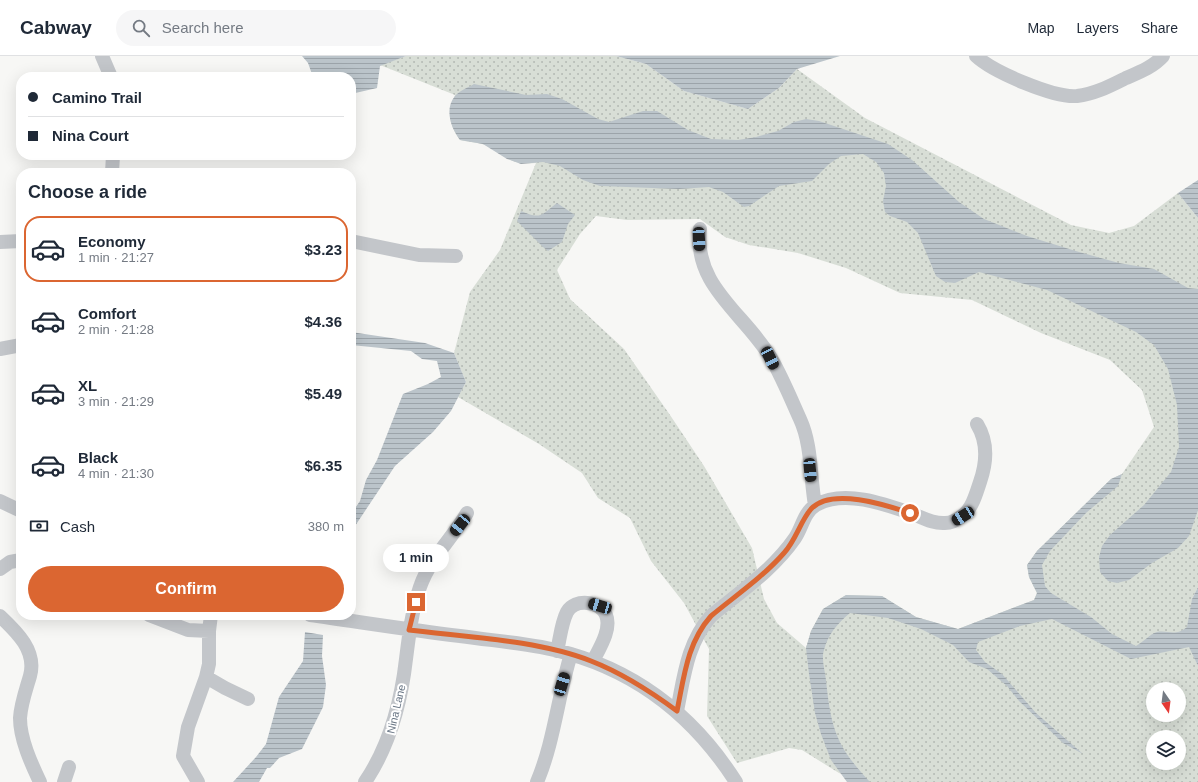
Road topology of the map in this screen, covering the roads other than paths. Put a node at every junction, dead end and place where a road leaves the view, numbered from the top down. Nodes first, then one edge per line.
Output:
1 (102, 56) edge
2 (976, 56) edge
3 (1163, 56) edge
4 (109, 72) edge
5 (700, 229) dead end
6 (16, 241) edge
7 (0, 242) edge
8 (356, 242) edge
9 (456, 256) dead end
10 (16, 346) edge
11 (0, 349) edge
12 (977, 424) dead end
13 (0, 501) edge
14 (815, 505) junction
15 (16, 509) edge
16 (467, 513) dead end
17 (16, 561) edge
18 (0, 569) edge
19 (0, 616) edge
20 (162, 620) edge
21 (210, 620) edge
22 (343, 620) edge
23 (409, 630) junction
24 (209, 631) junction
25 (564, 653) junction
26 (593, 662) junction
27 (206, 677) junction
28 (248, 699) dead end
29 (677, 711) junction
30 (69, 767) dead end
31 (40, 782) edge
32 (64, 782) edge
33 (198, 782) edge
34 (365, 782) edge
35 (537, 782) edge
36 (736, 782) edge

1 - 4 street
2 - 3 street
5 - 14 street
6 - 7 street
8 - 9 street
10 - 11 street
12 - 14 street
13 - 15 street
14 - 29 street
16 - 23 street, Nina Lane
17 - 18 street
19 - 31 street
20 - 24 street
21 - 24 street
22 - 23 street
23 - 25 street
23 - 34 street, Nina Lane
24 - 27 street
25 - 26 street
25 - 26 street
25 - 35 street
26 - 29 street
27 - 28 street
27 - 33 street
29 - 36 street
30 - 32 street

